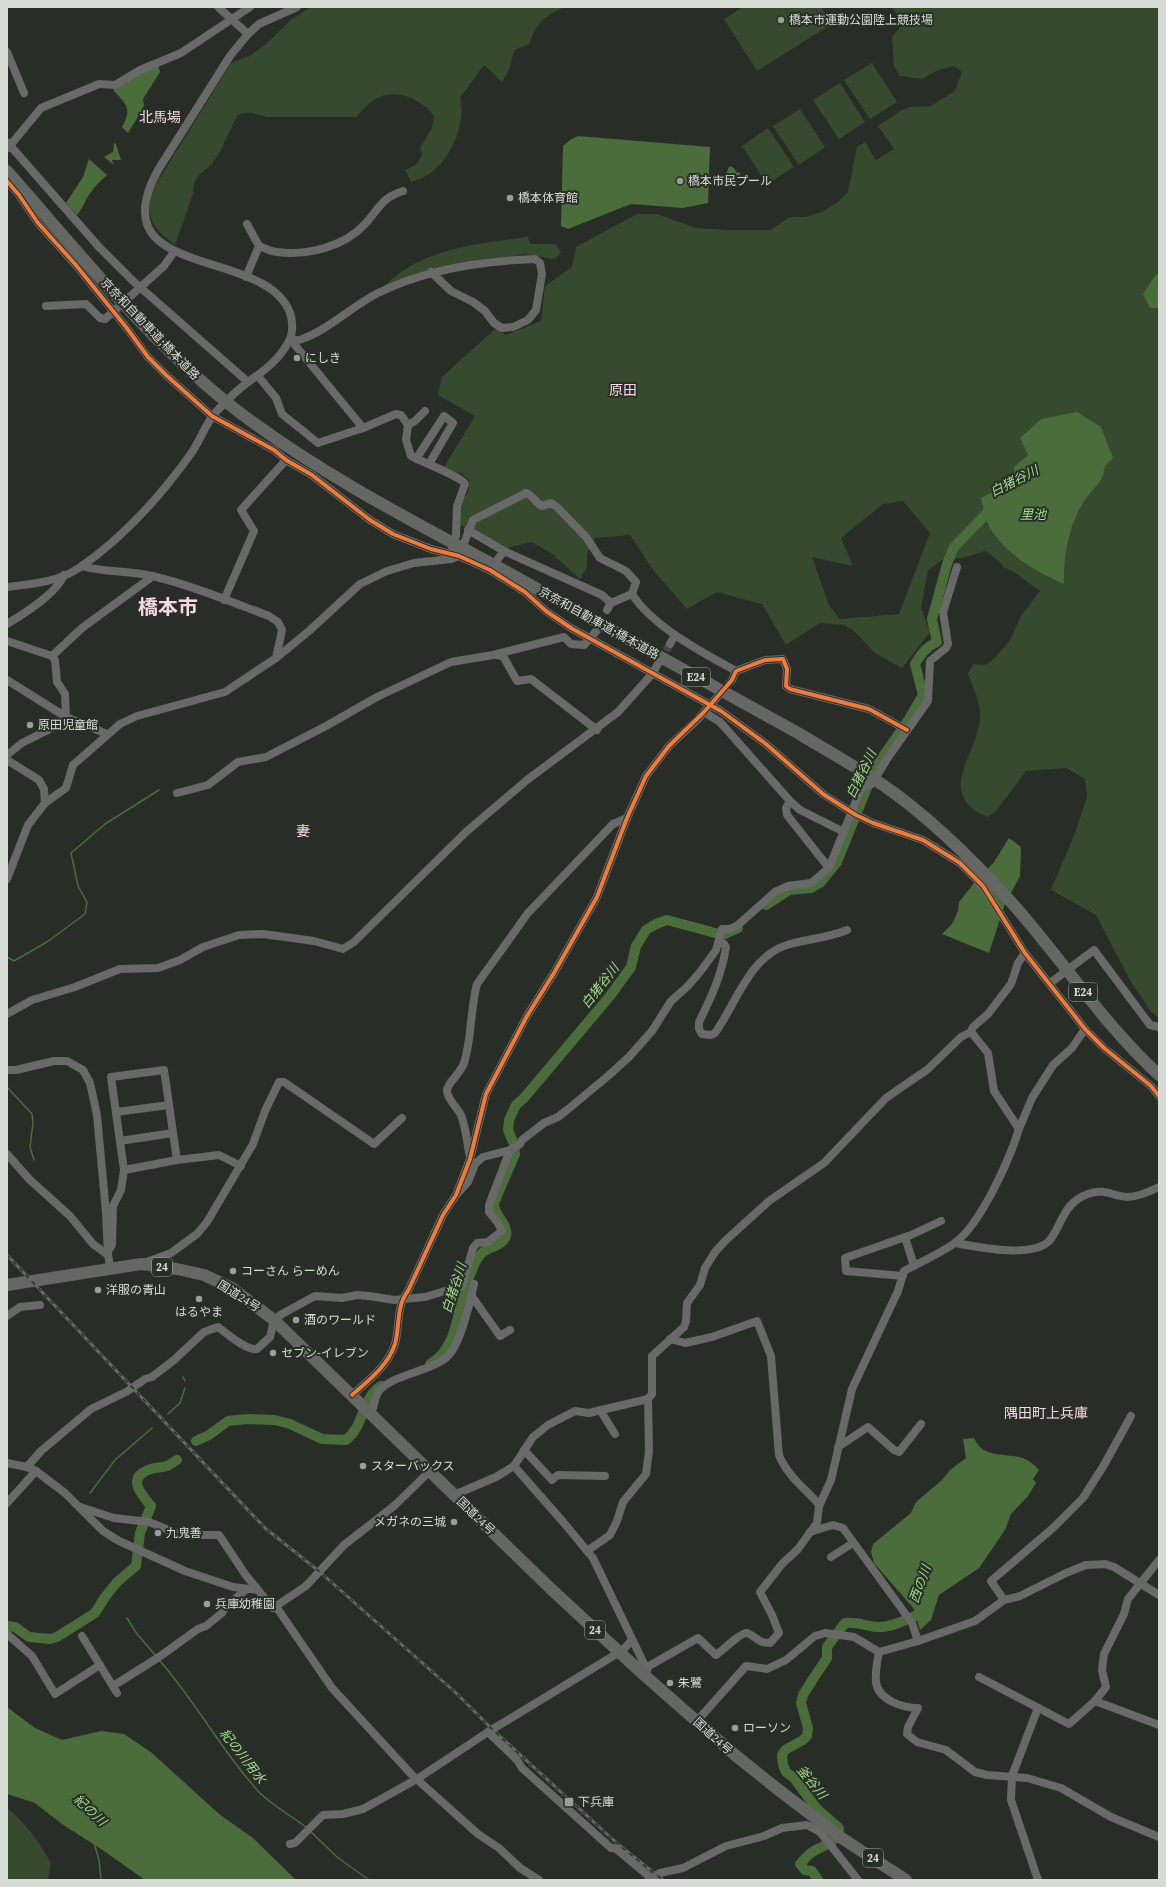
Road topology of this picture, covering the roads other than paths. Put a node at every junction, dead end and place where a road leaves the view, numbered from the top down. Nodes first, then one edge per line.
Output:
1 (218, 7) edge
2 (250, 7) edge
3 (297, 7) edge
4 (231, 18) junction
5 (248, 34) junction
6 (7, 52) edge
7 (24, 93) dead end
8 (8, 145) edge
9 (7, 171) edge
10 (7, 181) edge
11 (403, 190) dead end
12 (246, 224) dead end
13 (259, 246) junction
14 (174, 252) junction
15 (431, 272) junction
16 (246, 277) junction
17 (46, 306) dead end
18 (290, 339) junction
19 (258, 376) junction
20 (248, 382) junction
21 (425, 411) dead end
22 (213, 415) junction
23 (408, 425) junction
24 (363, 428) junction
25 (416, 459) junction
26 (286, 460) junction
27 (429, 464) junction
28 (468, 530) junction
29 (504, 551) junction
30 (453, 556) junction
31 (82, 566) junction
32 (957, 567) dead end
33 (490, 570) junction
34 (64, 575) junction
35 (153, 576) junction
36 (7, 587) edge
37 (632, 594) junction
38 (224, 600) junction
39 (7, 624) edge
40 (599, 628) dead end
41 (675, 635) junction
42 (590, 640) junction
43 (7, 641) edge
44 (670, 644) tunnel mouth
45 (493, 655) junction
46 (52, 656) junction
47 (276, 658) junction
48 (659, 662) tunnel mouth
49 (736, 671) junction
50 (652, 674) junction
51 (7, 680) edge
52 (732, 680) tunnel mouth
53 (719, 694) tunnel mouth
54 (710, 704) junction
55 (704, 712) junction
56 (66, 717) junction
57 (597, 730) junction
58 (907, 730) junction
59 (107, 734) junction
60 (7, 755) edge
61 (7, 760) edge
62 (177, 793) dead end
63 (790, 802) junction
64 (45, 803) junction
65 (627, 818) junction
66 (844, 832) junction
67 (829, 868) junction
68 (972, 868) junction
69 (7, 879) edge
70 (847, 930) dead end
71 (721, 937) junction
72 (1026, 953) junction
73 (1050, 983) junction
74 (7, 1014) edge
75 (1159, 1027) edge
76 (1085, 1029) junction
77 (971, 1032) junction
78 (7, 1070) edge
79 (1159, 1075) edge
80 (1159, 1096) edge
81 (169, 1105) junction
82 (116, 1112) junction
83 (402, 1118) dead end
84 (1019, 1130) junction
85 (173, 1133) junction
86 (120, 1141) junction
87 (513, 1148) junction
88 (7, 1154) edge
89 (470, 1159) junction
90 (177, 1160) junction
91 (241, 1166) junction
92 (124, 1170) junction
93 (1159, 1188) edge
94 (456, 1195) junction
95 (941, 1221) dead end
96 (905, 1237) junction
97 (954, 1243) junction
98 (108, 1253) junction
99 (141, 1264) junction
100 (914, 1266) junction
101 (111, 1270) junction
102 (903, 1276) junction
103 (7, 1284) edge
104 (466, 1284) junction
105 (471, 1295) junction
106 (401, 1299) junction
107 (40, 1304) dead end
108 (7, 1316) edge
109 (274, 1320) junction
110 (510, 1330) dead end
111 (670, 1339) junction
112 (356, 1399) junction
113 (648, 1399) junction
114 (600, 1410) junction
115 (371, 1414) junction
116 (1131, 1416) dead end
117 (921, 1424) dead end
118 (615, 1434) dead end
119 (838, 1447) junction
120 (524, 1450) junction
121 (7, 1463) edge
122 (514, 1466) junction
123 (27, 1467) junction
124 (36, 1471) junction
125 (430, 1471) junction
126 (605, 1476) dead end
127 (454, 1495) junction
128 (7, 1503) edge
129 (78, 1506) junction
130 (819, 1506) junction
131 (810, 1532) junction
132 (853, 1543) junction
133 (587, 1551) junction
134 (832, 1557) dead end
135 (1159, 1560) edge
136 (1140, 1583) junction
137 (248, 1589) junction
138 (258, 1590) junction
139 (1159, 1595) edge
140 (1004, 1600) junction
141 (273, 1608) junction
142 (7, 1634) edge
143 (82, 1636) dead end
144 (632, 1640) junction
145 (918, 1641) junction
146 (619, 1652) junction
147 (879, 1652) junction
148 (100, 1665) junction
149 (645, 1672) junction
150 (979, 1677) dead end
151 (1095, 1701) junction
152 (1038, 1708) junction
153 (697, 1721) junction
154 (1159, 1725) edge
155 (488, 1732) junction
156 (1012, 1776) junction
157 (417, 1779) junction
158 (1159, 1837) edge
159 (833, 1839) junction
160 (290, 1844) dead end
161 (650, 1879) edge
162 (539, 1880) edge
163 (858, 1880) edge
164 (906, 1880) edge
165 (1038, 1880) edge

1 - 4 street
2 - 4 street
3 - 5 street
4 - 5 street
4 - 8 street
5 - 14 street
6 - 7 street
8 - 20 street
9 - 68 highway, 京奈和自動車道;橋本道路 / E24
10 - 22 street
11 - 13 street
12 - 13 street
13 - 16 street
14 - 16 street
14 - 17 street
15 - 15 street
15 - 18 street
16 - 18 street
18 - 19 street
18 - 24 street
19 - 20 street
19 - 24 street
20 - 22 street
21 - 23 street
22 - 26 street
22 - 31 street
23 - 24 street
23 - 25 street
25 - 27 street
25 - 27 street
26 - 30 street
26 - 38 street
27 - 30 street
28 - 29 street
28 - 30 street
28 - 37 street
29 - 33 street
29 - 37 street
30 - 33 street
30 - 47 street
31 - 34 street
31 - 35 street
32 - 58 street
33 - 42 street
34 - 36 street
34 - 39 street
35 - 38 street
35 - 46 street
37 - 41 street
38 - 47 street
40 - 42 street
41 - 44 street
41 - 49 street
42 - 45 street
42 - 50 street
43 - 46 street
45 - 57 street
45 - 62 street
46 - 56 street
47 - 59 street
48 - 50 street
49 - 52 street
49 - 58 street
50 - 54 street
50 - 57 street
51 - 56 street
53 - 54 street
54 - 55 street
54 - 68 street
55 - 63 street
55 - 65 street
56 - 59 street
56 - 60 street
57 - 74 street
58 - 66 street
59 - 64 street
61 - 64 street
63 - 66 street
63 - 67 street
64 - 69 street
65 - 89 street
65 - 89 street
66 - 67 street
67 - 71 street
68 - 72 street
68 - 79 highway, 京奈和自動車道;橋本道路 / E24
70 - 71 street
71 - 87 street
72 - 73 street
72 - 77 street
73 - 75 street
73 - 76 street
76 - 80 street
76 - 84 street
77 - 84 street
77 - 111 street
78 - 98 street
81 - 82 street
81 - 82 street
81 - 85 street
82 - 86 street
83 - 91 street
84 - 97 street
85 - 86 street
85 - 90 street
86 - 92 street
87 - 94 street
87 - 104 street
88 - 98 street
89 - 94 street
90 - 91 street
90 - 92 street
91 - 99 street
92 - 98 street
93 - 97 street
94 - 106 street
95 - 96 street
96 - 100 street
96 - 102 street
97 - 100 street
98 - 101 street
99 - 101 highway, 国道24号 / 24
99 - 109 highway, 国道24号 / 24
100 - 102 street
101 - 103 highway, 国道24号 / 24
102 - 119 street
104 - 105 street
104 - 106 street
105 - 110 street
105 - 115 street
106 - 109 street
106 - 112 street
107 - 108 street
109 - 112 highway, 国道24号 / 24
109 - 123 street
111 - 113 street
111 - 130 street
112 - 115 highway, 国道24号 / 24
113 - 114 street
113 - 133 street
114 - 118 street
114 - 120 street
115 - 125 highway, 国道24号 / 24
116 - 140 street
117 - 119 street
119 - 130 street
120 - 122 street
120 - 126 street
121 - 123 street
122 - 127 street
122 - 133 street
123 - 124 street
124 - 128 street
124 - 129 street
125 - 127 highway, 国道24号 / 24
125 - 141 street
127 - 146 highway, 国道24号 / 24
129 - 137 street
129 - 138 street
130 - 131 street
131 - 132 street
131 - 149 street
132 - 134 street
132 - 145 street
133 - 144 street
135 - 136 street
136 - 139 street
136 - 140 street
136 - 151 street
137 - 138 street
137 - 148 street
138 - 141 street
140 - 145 street
141 - 157 street
142 - 148 street
143 - 148 street
144 - 146 street
144 - 149 street
145 - 147 street
146 - 149 highway, 国道24号 / 24
146 - 155 street
147 - 153 street
147 - 156 street
149 - 153 highway, 国道24号 / 24
150 - 152 street
151 - 152 street
151 - 154 street
152 - 156 street
153 - 159 highway, 国道24号 / 24
155 - 157 street
155 - 161 street
156 - 158 street
156 - 165 street
157 - 160 street
157 - 162 street
159 - 161 street
159 - 163 street
159 - 164 highway, 国道24号 / 24

